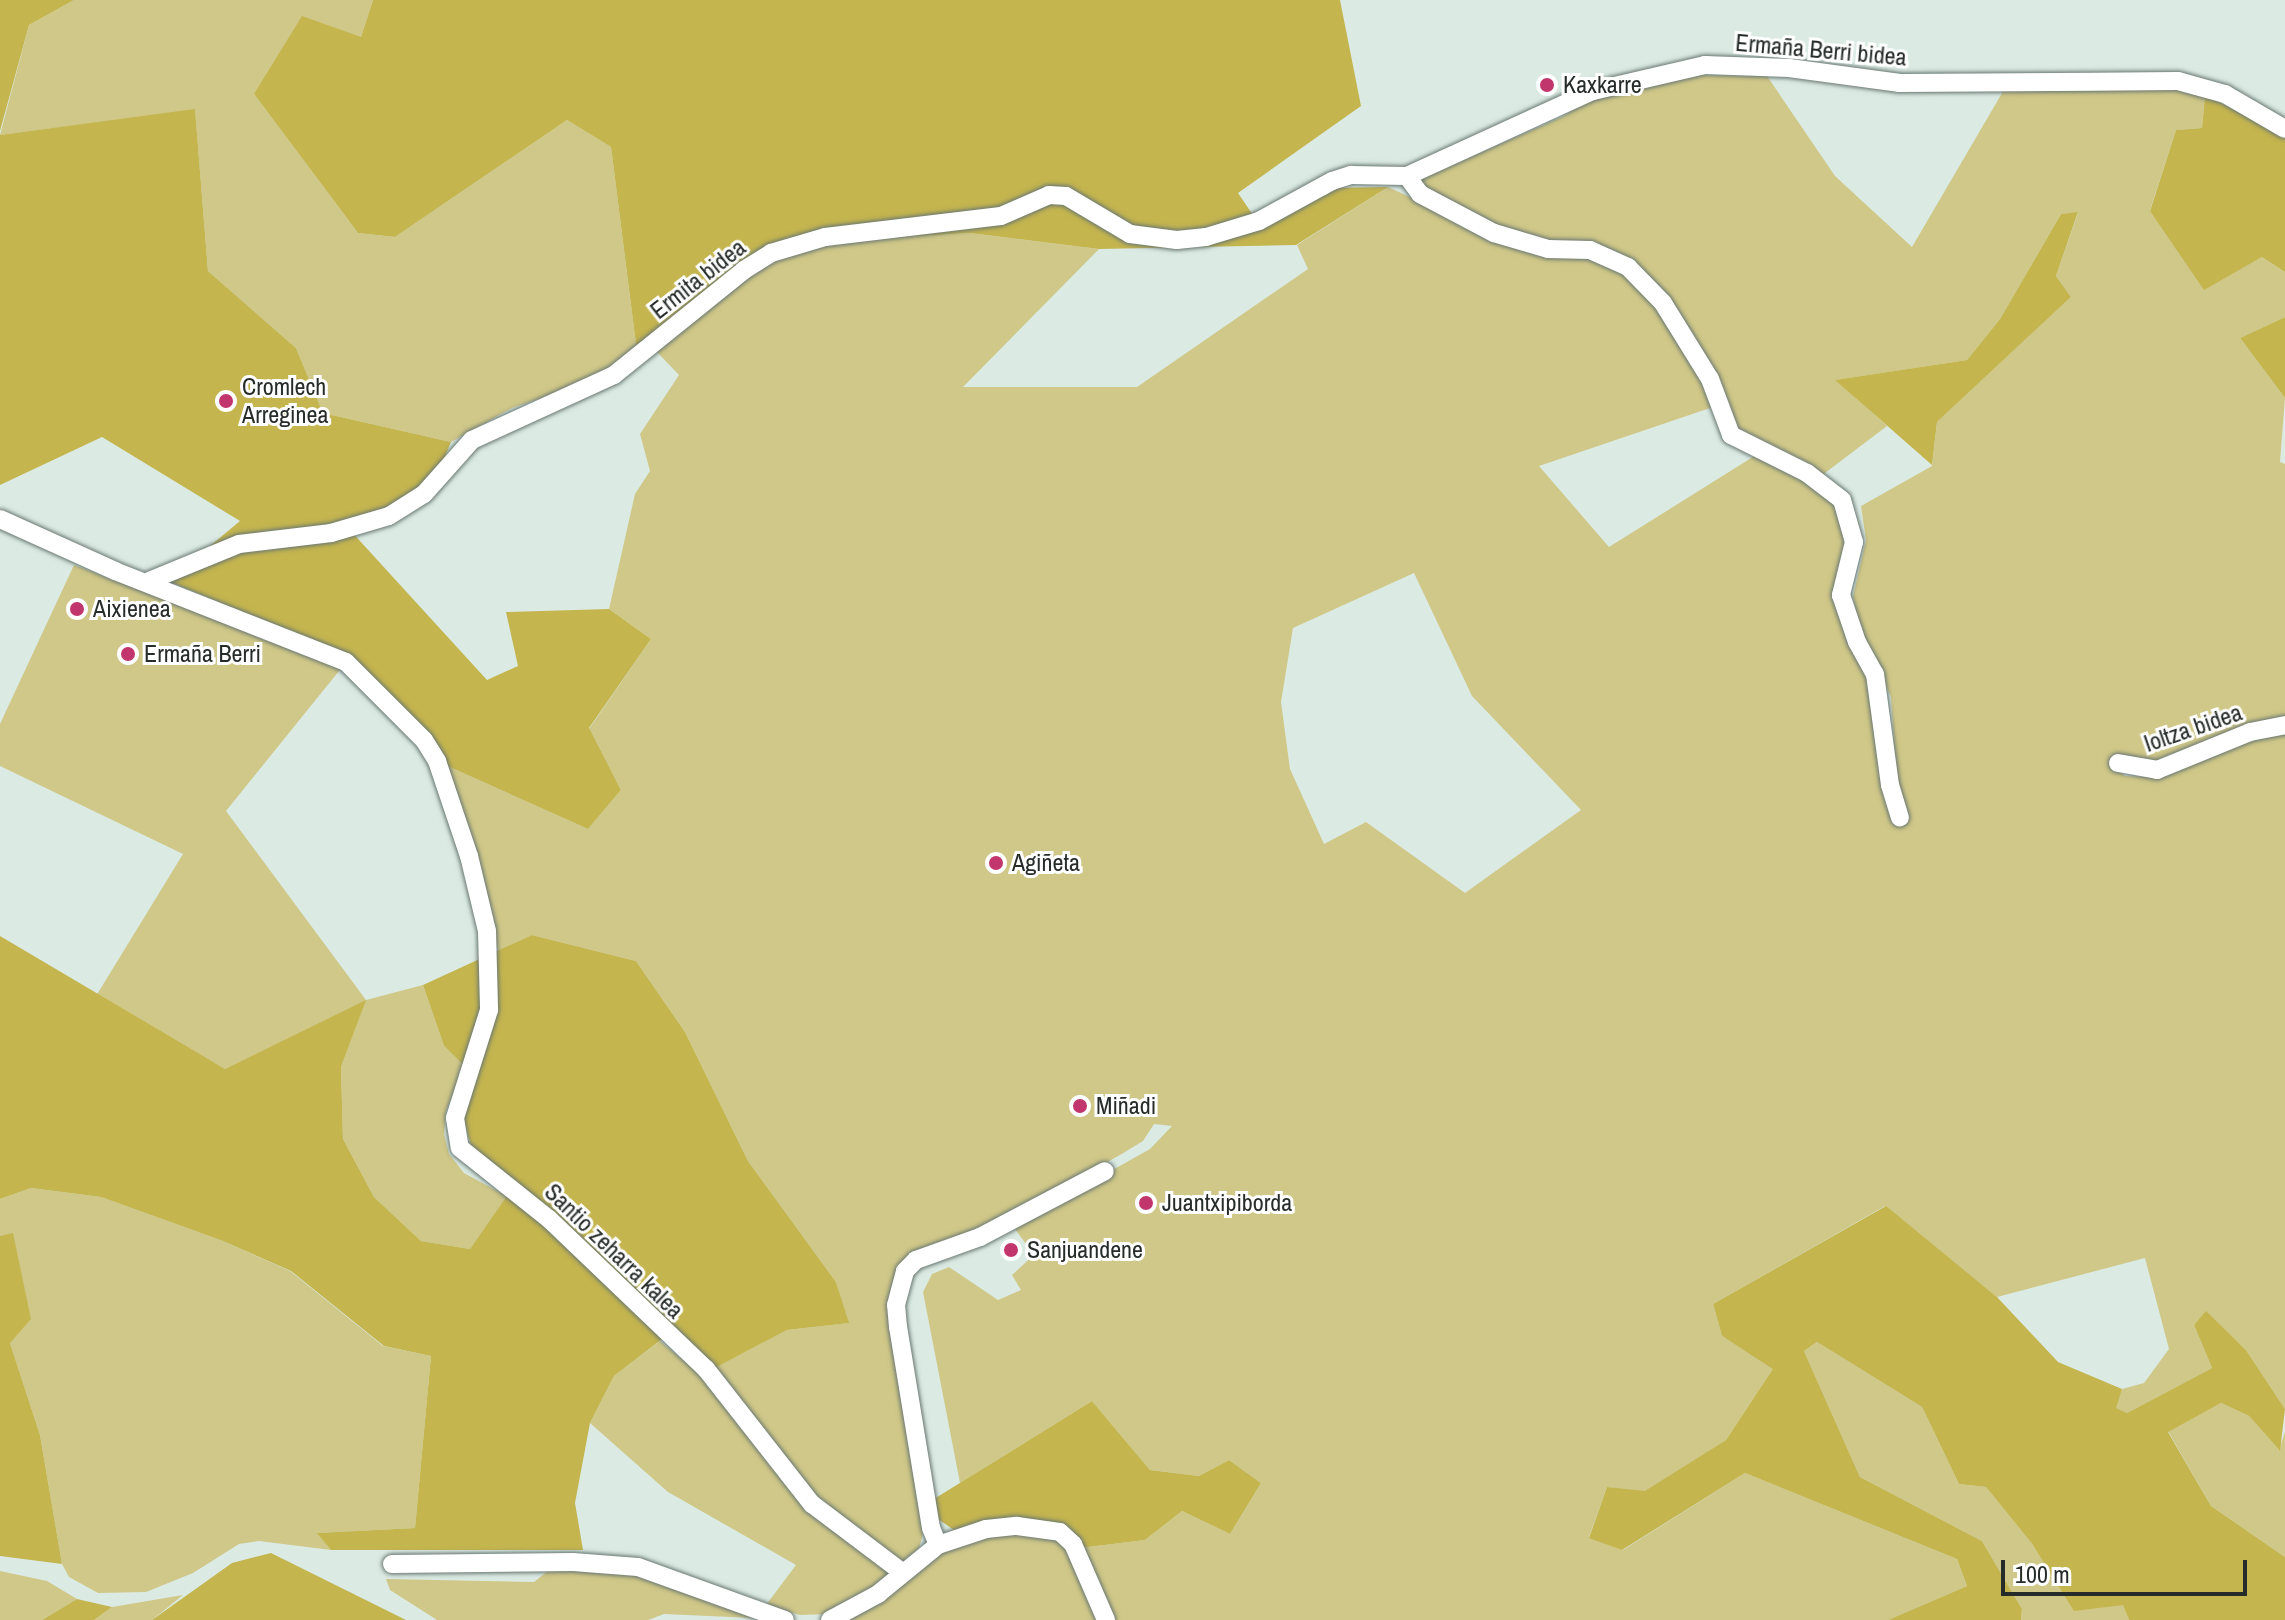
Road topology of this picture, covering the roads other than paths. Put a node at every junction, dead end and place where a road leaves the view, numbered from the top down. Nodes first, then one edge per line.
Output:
1 (2285, 129) edge
2 (1407, 176) junction
3 (0, 519) edge
4 (149, 581) junction
5 (2285, 725) edge
6 (2118, 763) dead end
7 (1900, 818) dead end
8 (1105, 1171) dead end
9 (938, 1545) junction
10 (392, 1564) dead end
11 (902, 1572) junction
12 (785, 1620) edge
13 (830, 1620) edge
14 (1106, 1620) edge

1 - 2 street, Ermaña Berri bidea
2 - 4 street, Ermita bidea
2 - 7 street
3 - 4 street
4 - 11 street, Santio zeharra kalea
5 - 6 street, Ioltza bidea
8 - 9 street
9 - 11 street
9 - 14 street
10 - 12 street
11 - 13 street

